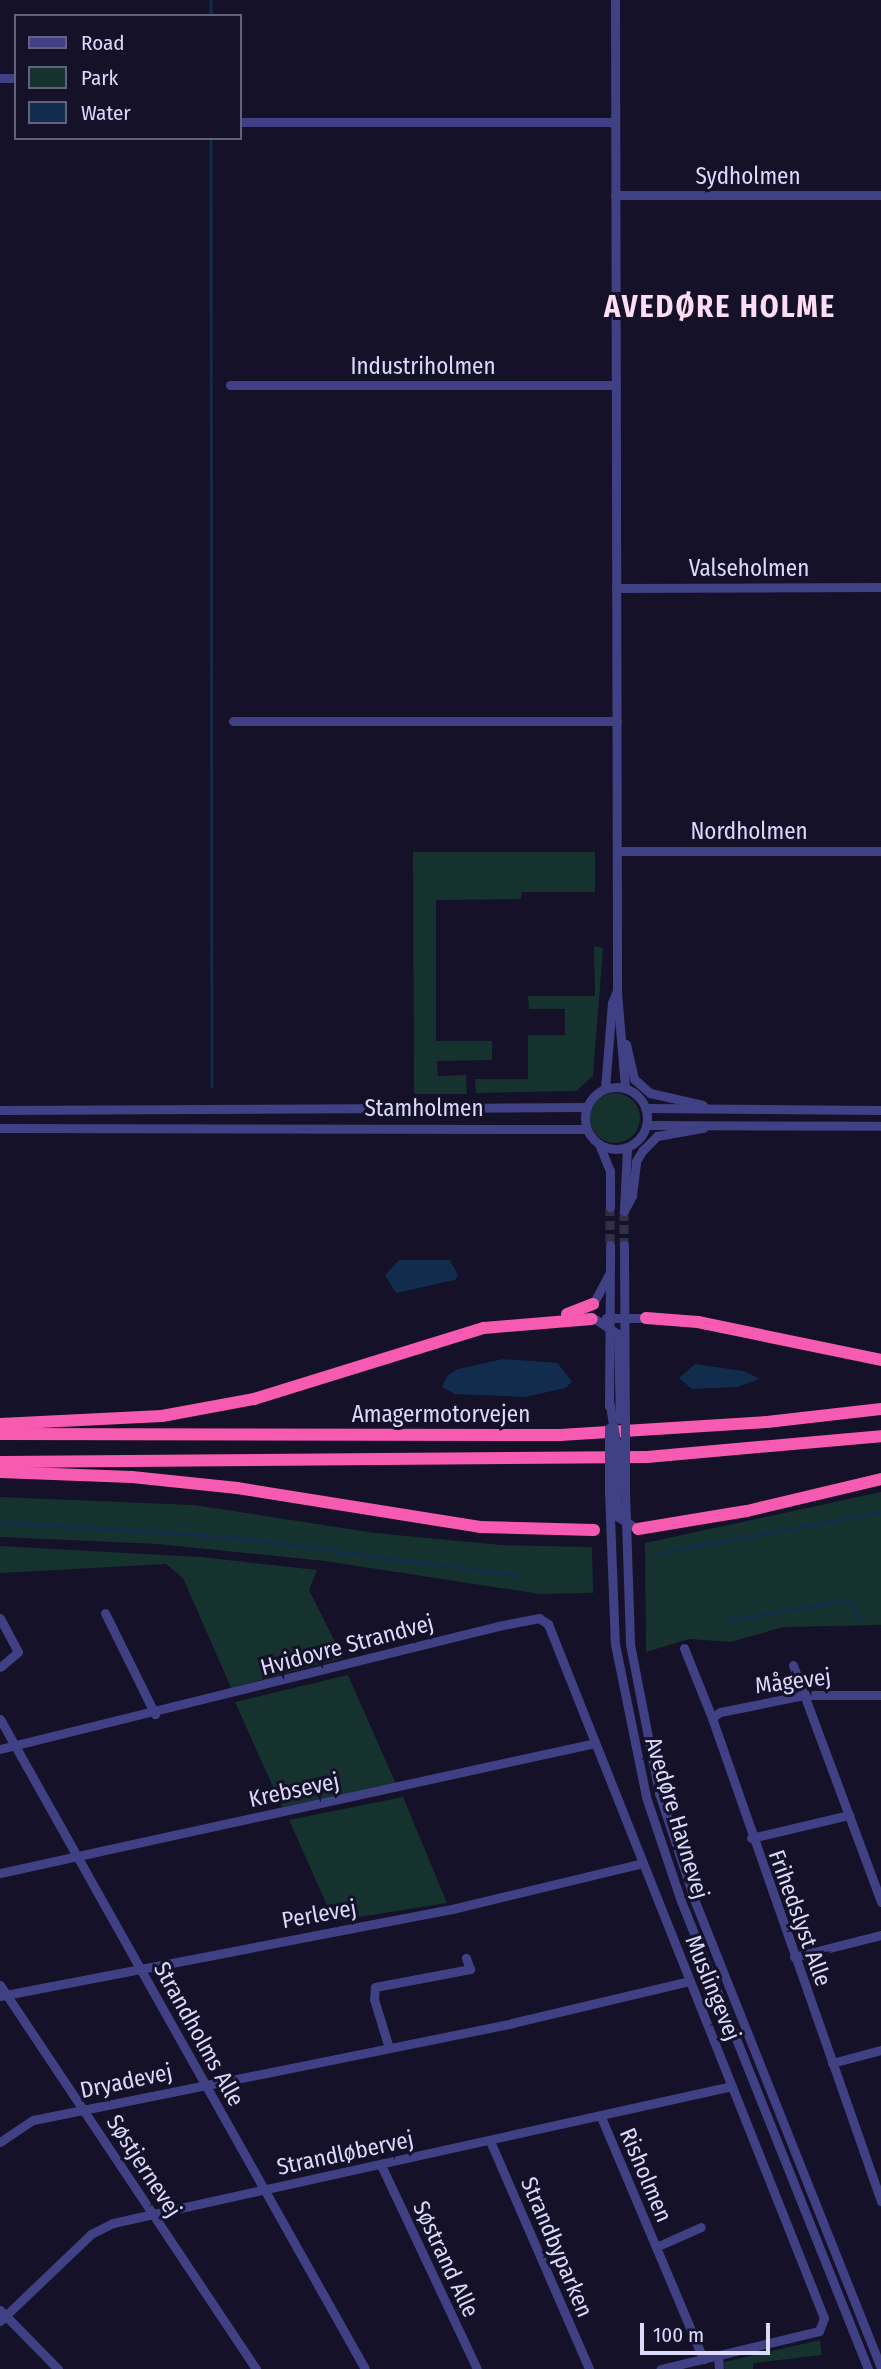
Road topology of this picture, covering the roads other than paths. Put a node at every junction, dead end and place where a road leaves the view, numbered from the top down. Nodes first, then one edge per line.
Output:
1 (615, 0) edge
2 (242, 122) edge
3 (615, 122) junction
4 (615, 195) junction
5 (881, 195) edge
6 (230, 385) dead end
7 (616, 385) junction
8 (616, 587) junction
9 (881, 587) edge
10 (233, 721) dead end
11 (617, 721) junction
12 (881, 850) edge
13 (617, 851) junction
14 (618, 996) junction
15 (605, 1088) junction
16 (625, 1088) junction
17 (587, 1107) junction
18 (645, 1108) junction
19 (718, 1109) junction
20 (0, 1110) edge
21 (262, 1110) junction
22 (881, 1110) edge
23 (646, 1125) junction
24 (881, 1126) edge
25 (715, 1127) junction
26 (0, 1128) edge
27 (261, 1128) junction
28 (586, 1129) junction
29 (599, 1144) junction
30 (627, 1147) junction
31 (610, 1207) tunnel mouth
32 (610, 1245) tunnel mouth
33 (625, 1245) tunnel mouth
34 (610, 1271) junction
35 (593, 1304) joint
36 (625, 1318) junction
37 (646, 1318) joint
38 (594, 1319) joint
39 (537, 1320) junction
40 (609, 1322) junction
41 (881, 1360) edge
42 (617, 1400) junction
43 (881, 1409) edge
44 (0, 1424) edge
45 (0, 1434) edge
46 (881, 1436) edge
47 (0, 1462) edge
48 (0, 1472) edge
49 (881, 1479) edge
50 (617, 1491) junction
51 (629, 1527) junction
52 (594, 1530) joint
53 (609, 1530) junction
54 (105, 1614) dead end
55 (0, 1618) edge
56 (548, 1623) joint
57 (684, 1648) dead end
58 (793, 1665) dead end
59 (0, 1667) edge
60 (805, 1695) junction
61 (881, 1695) edge
62 (155, 1714) junction
63 (712, 1718) junction
64 (0, 1719) edge
65 (595, 1743) junction
66 (15, 1746) junction
67 (0, 1749) edge
68 (849, 1815) junction
69 (751, 1838) junction
70 (77, 1856) junction
71 (643, 1864) junction
72 (0, 1874) edge
73 (881, 1902) edge
74 (881, 1935) edge
75 (794, 1957) junction
76 (466, 1958) dead end
77 (140, 1968) junction
78 (690, 1981) junction
79 (0, 1985) edge
80 (3, 1995) edge
81 (389, 2048) junction
82 (881, 2050) edge
83 (832, 2063) junction
84 (205, 2084) junction
85 (732, 2086) junction
86 (84, 2109) junction
87 (601, 2117) junction
88 (490, 2141) junction
89 (0, 2142) edge
90 (381, 2165) junction
91 (264, 2190) junction
92 (880, 2198) edge
93 (153, 2214) junction
94 (701, 2227) dead end
95 (656, 2248) junction
96 (2, 2316) edge
97 (718, 2355) junction
98 (703, 2359) junction
99 (881, 2368) edge
100 (58, 2369) edge
101 (256, 2369) edge
102 (365, 2369) edge
103 (477, 2369) edge
104 (589, 2369) edge
105 (661, 2369) edge
106 (719, 2369) edge
107 (867, 2369) edge

1 - 3 street
2 - 3 street
3 - 4 street
4 - 5 street, Sydholmen
4 - 7 street
6 - 7 street, Industriholmen
7 - 8 street
8 - 9 street, Valseholmen
8 - 11 street
10 - 11 street
11 - 13 street
12 - 13 street, Nordholmen
13 - 14 street
14 - 15 street
14 - 16 street
14 - 19 street
15 - 16 street
15 - 17 street
16 - 18 street
17 - 21 street, Stamholmen
17 - 28 street
18 - 19 street
18 - 23 street
19 - 22 street
20 - 21 street, Stamholmen
21 - 27 street
23 - 25 street
23 - 30 street
24 - 25 street
25 - 30 street
26 - 27 street, Stamholmen
27 - 28 street, Stamholmen
28 - 29 street
29 - 30 street
29 - 31 street
32 - 34 street, Avedøre Havnevej
33 - 36 street, Avedøre Havnevej
34 - 35 street
34 - 40 street, Avedøre Havnevej
35 - 39 highway
36 - 37 street
36 - 40 street
36 - 42 street, Avedøre Havnevej
37 - 41 highway
38 - 39 highway
38 - 40 street
39 - 44 highway
40 - 42 street, Avedøre Havnevej
42 - 50 street, Avedøre Havnevej, bridge
42 - 50 street, Avedøre Havnevej, bridge
43 - 45 highway, Amagermotorvejen
46 - 47 highway, Amagermotorvejen
48 - 52 highway
49 - 51 highway
50 - 51 street, Avedøre Havnevej
50 - 53 street, Avedøre Havnevej
51 - 53 street
51 - 99 street, Avedøre Havnevej
52 - 53 street
53 - 107 street, Avedøre Havnevej
54 - 62 street
55 - 59 street
56 - 62 street, Hvidovre Strandvej
56 - 65 street, Muslingevej
57 - 63 street, Frihedslyst Alle
58 - 60 street
60 - 61 street, Mågevej
60 - 63 street, Mågevej
60 - 68 street
62 - 66 street, Hvidovre Strandvej
63 - 69 street, Frihedslyst Alle
64 - 66 street, Strandholms Alle
65 - 70 street, Krebsevej
65 - 71 street, Muslingevej
66 - 67 street, Hvidovre Strandvej
66 - 70 street, Strandholms Alle
68 - 69 street
68 - 73 street
69 - 75 street, Frihedslyst Alle
70 - 72 street, Krebsevej
70 - 77 street, Strandholms Alle
71 - 77 street, Perlevej
71 - 78 street, Muslingevej
74 - 75 street
75 - 83 street, Frihedslyst Alle
76 - 81 street
77 - 80 street, Perlevej
77 - 84 street, Strandholms Alle
78 - 81 street, Dryadevej
78 - 85 street, Muslingevej
79 - 80 street, Søstjernevej
80 - 86 street, Søstjernevej
81 - 84 street, Dryadevej
82 - 83 street
83 - 92 street, Frihedslyst Alle
84 - 86 street, Dryadevej
84 - 91 street, Strandholms Alle
85 - 87 street, Strandløbervej
85 - 97 street, Muslingevej
86 - 89 street, Dryadevej
86 - 93 street, Søstjernevej
87 - 88 street, Strandløbervej
87 - 95 street, Risholmen
88 - 90 street, Strandløbervej
88 - 104 street, Strandbyparken
90 - 91 street, Strandløbervej
90 - 103 street, Søstrand Alle
91 - 93 street, Strandløbervej
91 - 102 street, Strandholms Alle
93 - 96 street, Strandløbervej
93 - 101 street, Søstjernevej
94 - 95 street, Risholmen
95 - 98 street, Risholmen
96 - 100 street
97 - 98 street
97 - 106 street
98 - 105 street

